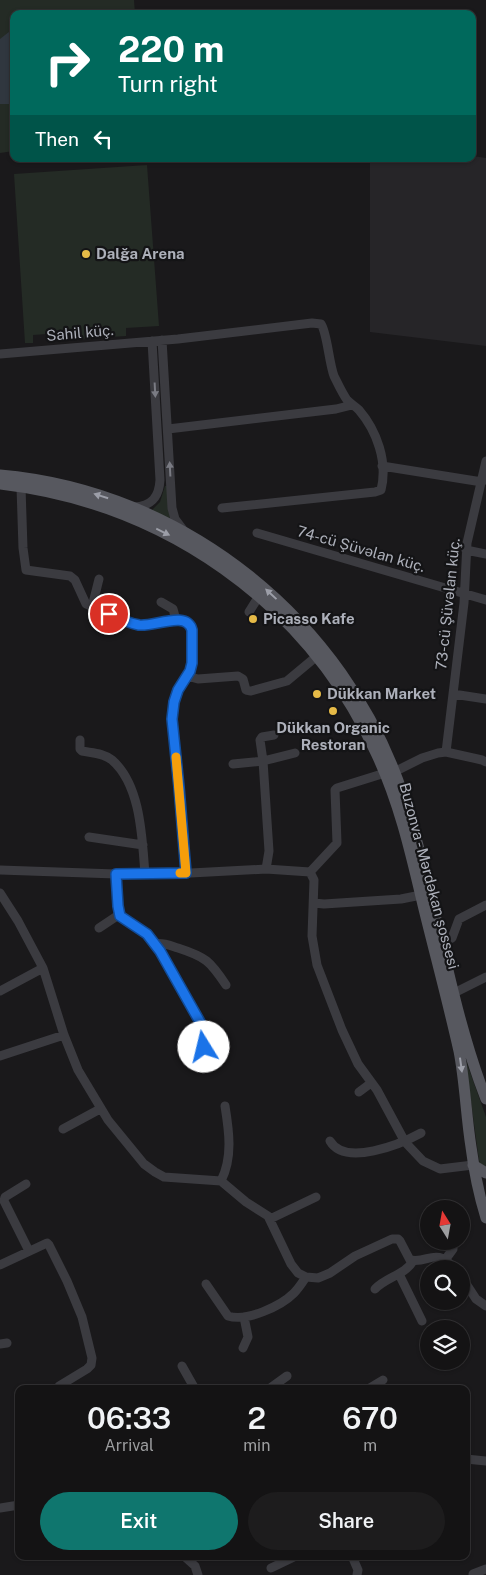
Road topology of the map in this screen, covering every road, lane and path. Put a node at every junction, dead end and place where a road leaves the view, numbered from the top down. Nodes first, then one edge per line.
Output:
1 (162, 340) junction
2 (152, 341) junction
3 (0, 354) edge
4 (352, 405) junction
5 (168, 429) junction
6 (486, 461) edge
7 (382, 466) junction
8 (0, 475) edge
9 (482, 482) junction
10 (0, 484) edge
11 (21, 487) junction
12 (134, 507) junction
13 (222, 508) dead end
14 (184, 532) junction
15 (257, 533) dead end
16 (466, 550) junction
17 (486, 554) edge
18 (99, 579) dead end
19 (464, 593) junction
20 (259, 596) junction
21 (486, 600) edge
22 (161, 602) dead end
23 (92, 607) junction
24 (249, 612) dead end
25 (176, 620) junction
26 (317, 656) junction
27 (187, 676) junction
28 (453, 694) junction
29 (486, 699) edge
30 (274, 734) dead end
31 (80, 740) dead end
32 (446, 752) junction
33 (295, 753) dead end
34 (263, 761) junction
35 (486, 762) edge
36 (233, 764) dead end
37 (389, 772) junction
38 (89, 837) dead end
39 (143, 844) junction
40 (266, 869) junction
41 (0, 870) edge
42 (310, 872) junction
43 (186, 873) junction
44 (116, 874) junction
45 (146, 874) junction
46 (0, 894) edge
47 (421, 895) junction
48 (314, 903) junction
49 (486, 905) edge
50 (120, 914) junction
51 (99, 928) dead end
52 (442, 942) junction
53 (155, 944) junction
54 (43, 968) junction
55 (486, 977) edge
56 (226, 985) dead end
57 (0, 991) edge
58 (454, 993) junction
59 (64, 1035) junction
60 (204, 1047) dead end
61 (0, 1056) edge
62 (371, 1083) junction
63 (359, 1092) dead end
64 (486, 1100) edge
65 (225, 1106) dead end
66 (100, 1108) junction
67 (63, 1129) dead end
68 (421, 1133) dead end
69 (330, 1141) dead end
70 (405, 1142) junction
71 (474, 1165) junction
72 (486, 1173) edge
73 (221, 1180) junction
74 (26, 1184) dead end
75 (316, 1197) dead end
76 (486, 1218) edge
77 (270, 1219) junction
78 (452, 1250) edge
79 (29, 1251) junction
80 (445, 1260) joint
81 (413, 1261) junction
82 (0, 1265) edge
83 (399, 1274) junction
84 (306, 1277) junction
85 (206, 1284) dead end
86 (375, 1289) dead end
87 (470, 1290) edge
88 (486, 1306) edge
89 (244, 1317) junction
90 (422, 1320) edge
91 (242, 1348) dead end
92 (182, 1366) dead end
93 (287, 1376) dead end
94 (382, 1380) dead end
95 (61, 1385) edge
96 (193, 1385) edge
97 (275, 1385) edge
98 (374, 1385) edge
99 (470, 1459) edge
100 (486, 1461) edge
101 (15, 1506) edge
102 (0, 1508) edge
103 (188, 1560) edge
104 (288, 1560) edge
105 (354, 1560) edge
106 (271, 1568) dead end
107 (486, 1569) edge
108 (473, 1574) dead end
109 (198, 1575) edge
110 (357, 1575) edge

1 - 2 street, Sahil küç.
1 - 4 street, Sahil küç.
1 - 5 street
2 - 3 street, Sahil küç.
2 -> 12 street
4 - 5 street
4 - 7 street
14 -> 5 street
6 - 9 street, 73-cü Şüvəlan küç.
7 - 9 street
7 - 13 street
12 -> 8 main road
9 - 16 street, 73-cü Şüvəlan küç.
10 - 11 main road, Buzonva - Mərdəkan şossesi
11 -> 20 main road, Buzonva - Mərdəkan şossesi
11 - 23 street
12 - 14 main road
37 -> 14 main road
15 - 19 street, 74-cü Şüvəlan küç.
16 - 17 street
16 - 19 street, 73-cü Şüvəlan küç.
18 - 23 street
19 - 21 street, 74-cü Şüvəlan küç.
19 - 28 street, 73-cü Şüvəlan küç.
20 - 24 street
20 - 26 main road, Buzonva - Mərdəkan şossesi
22 - 25 street
23 - 25 street
25 - 27 street
26 - 27 street
26 - 37 main road, Buzonva - Mərdəkan şossesi
27 - 43 street
28 - 29 street
28 - 32 street, 73-cü Şüvəlan küç.
30 - 34 street
31 - 39 street
32 - 35 street
32 - 37 street
33 - 34 street
34 - 36 street
34 - 40 street
37 - 42 street
37 - 47 main road, Buzonva - Mərdəkan şossesi
37 - 52 main road
38 - 39 street
39 - 45 street
40 - 42 street
40 - 43 street
41 - 44 street
42 - 48 street
43 - 45 street
44 - 45 street
44 - 50 street
46 - 54 street
47 - 48 street
47 -> 71 main road, Buzonva - Mərdəkan şossesi
48 - 62 street
49 - 52 street
50 - 51 street
50 - 53 street
52 - 58 main road
53 - 56 street
53 - 60 street
54 - 57 street
54 - 59 street
55 - 58 street
58 - 64 main road
59 - 61 street
59 - 66 street
62 - 63 street
62 - 70 street
65 - 73 street
66 - 67 street
66 - 73 street
68 - 70 street
69 - 70 street
70 - 71 street
71 - 72 main road
71 - 76 main road, Buzonva - Mərdəkan şossesi
73 - 77 street
74 - 79 street
75 - 77 street
77 - 84 street
78 - 80 street
79 - 82 street
79 - 95 street
80 - 81 street
81 - 83 street
81 - 84 street
83 - 86 street
83 - 90 street
84 - 89 street
85 - 89 street
87 - 88 street
89 - 91 street
92 - 96 street
93 - 97 street
94 - 98 street
99 - 100 street
101 - 102 street
103 - 109 street
104 - 106 street
105 - 110 street
107 - 108 street

